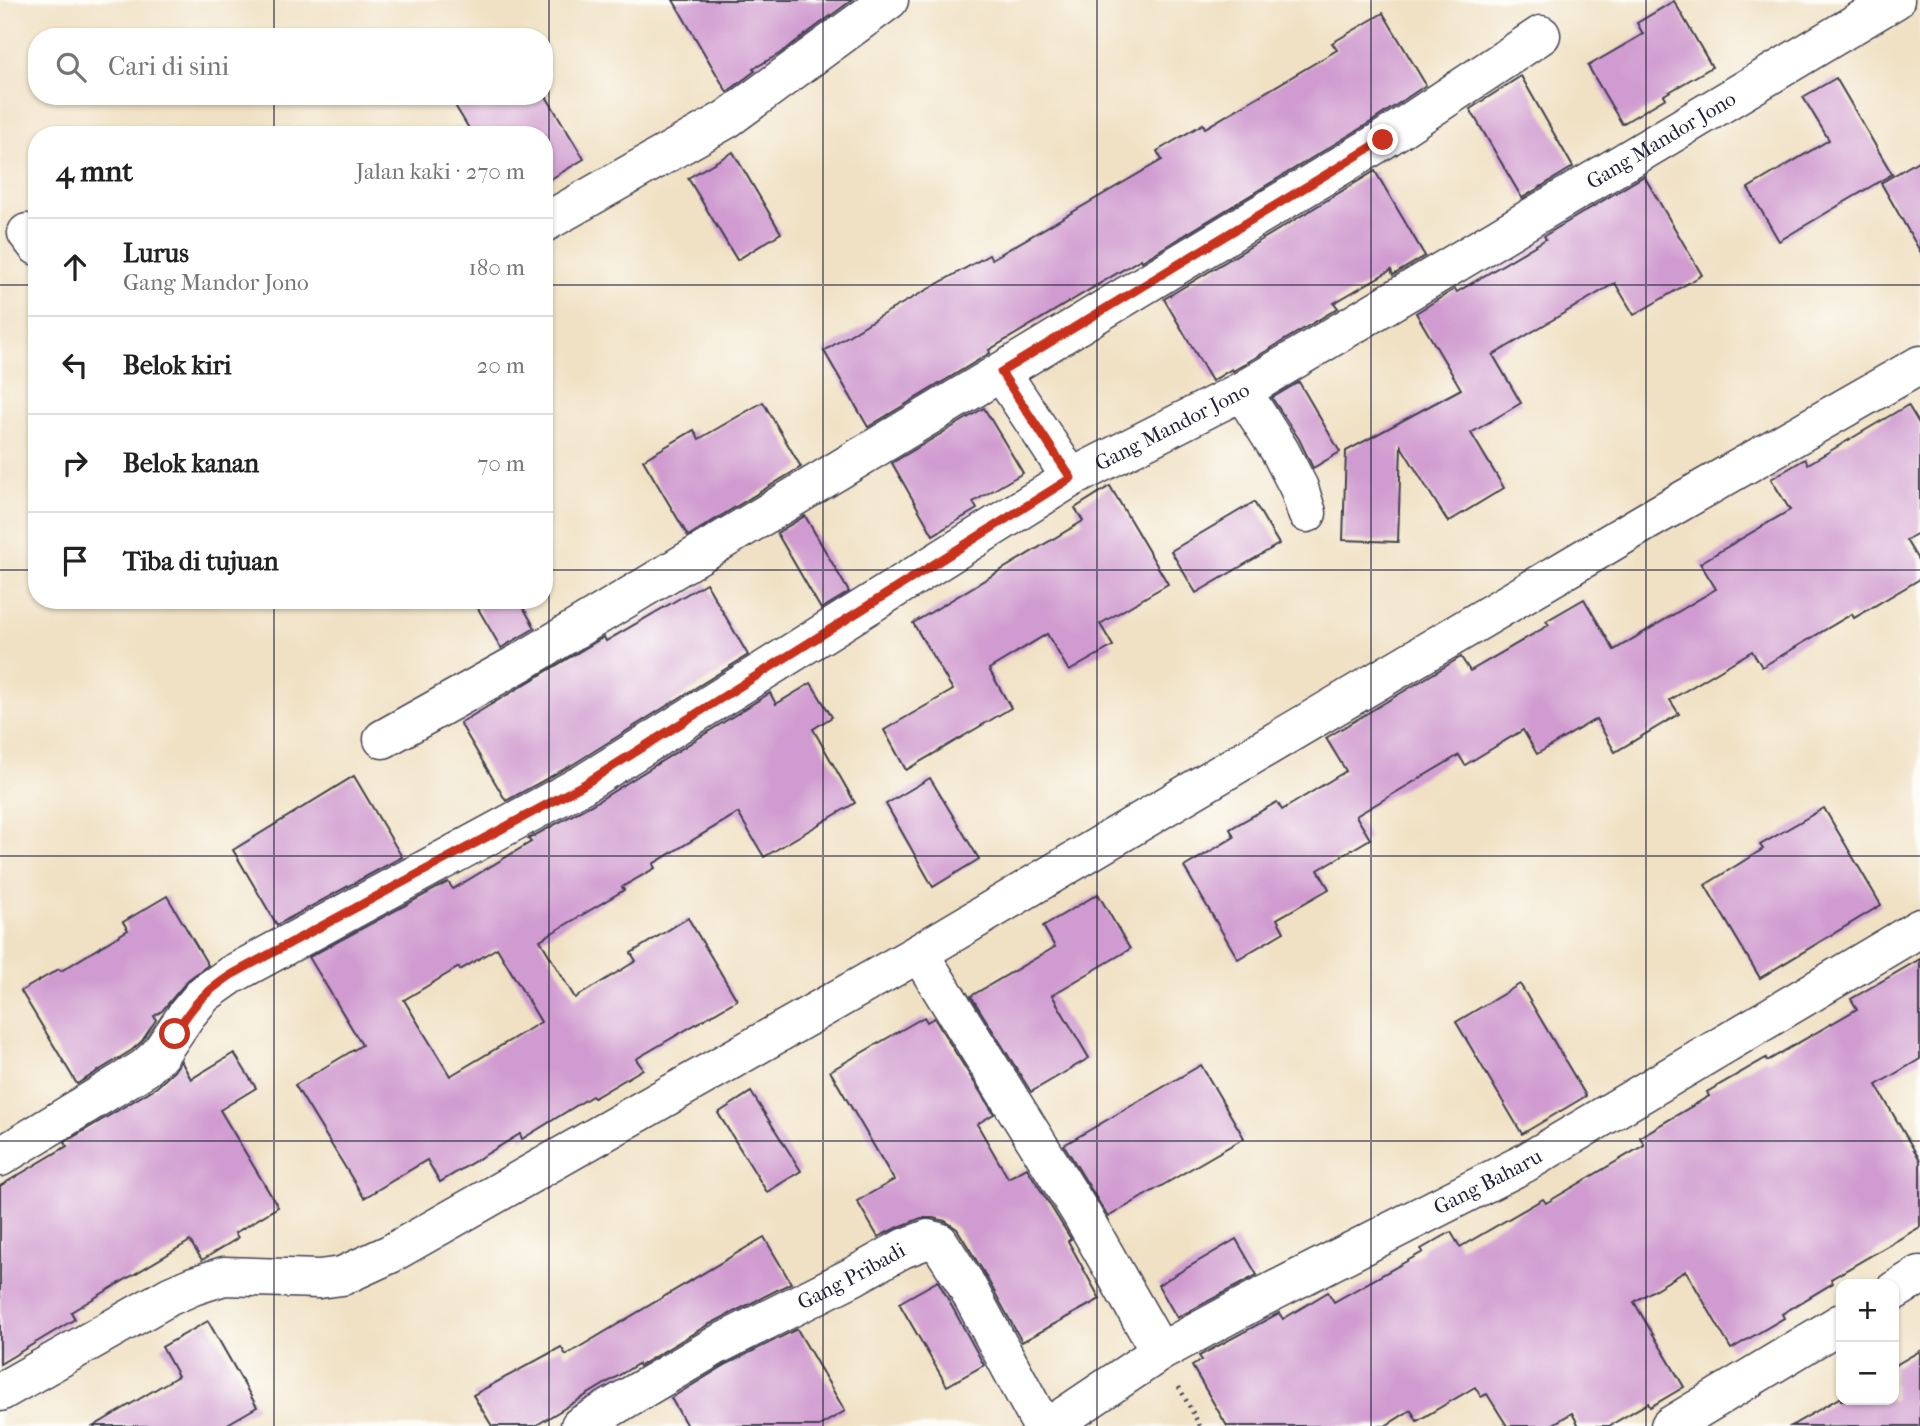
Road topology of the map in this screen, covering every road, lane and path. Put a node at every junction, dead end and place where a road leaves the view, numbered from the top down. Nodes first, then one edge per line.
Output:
1 (889, 0) edge
2 (1895, 0) edge
3 (1541, 35) dead end
4 (553, 217) edge
5 (1920, 366) edge
6 (1001, 372) junction
7 (1242, 391) junction
8 (1071, 478) junction
9 (1307, 513) dead end
10 (383, 739) dead end
11 (1920, 928) edge
12 (919, 953) junction
13 (0, 1157) edge
14 (1920, 1275) edge
15 (1899, 1288) edge
16 (1836, 1326) edge
17 (1160, 1352) junction
18 (0, 1392) edge
19 (580, 1426) edge
20 (1042, 1426) edge
21 (1050, 1426) edge
22 (1670, 1426) edge

1 - 4 street
2 - 7 street, Gang Mandor Jono
3 - 6 street
5 - 12 street
6 - 8 street
6 - 10 street
7 - 8 street, Gang Mandor Jono
7 - 9 street
8 - 13 street, Gang Mandor Jono
11 - 17 street, Gang Baharu
12 - 17 street
12 - 18 street
14 - 15 street
16 - 22 street
17 - 21 street, Gang Baharu
19 - 20 street, Gang Pribadi

